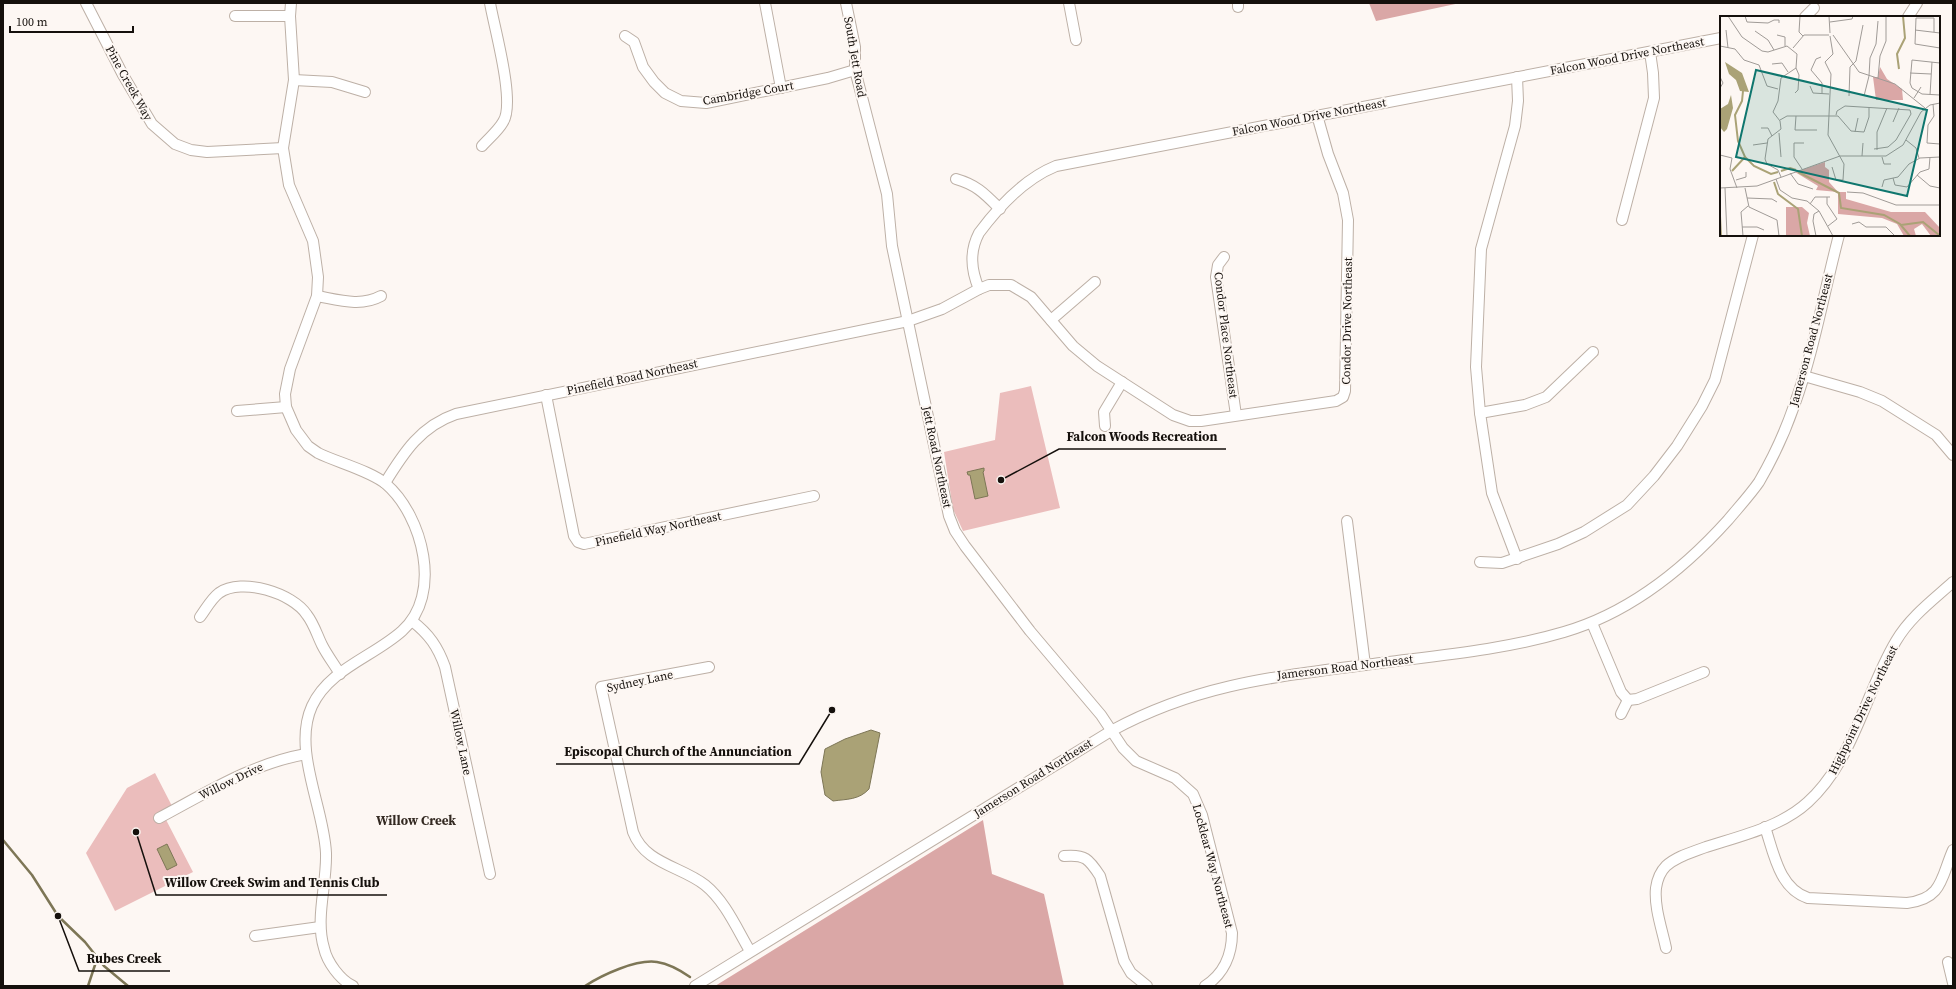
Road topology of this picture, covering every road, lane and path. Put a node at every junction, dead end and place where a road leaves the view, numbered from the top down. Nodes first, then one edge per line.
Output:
1 (86, 3) edge
2 (291, 3) edge
3 (490, 3) edge
4 (764, 3) edge
5 (846, 3) edge
6 (1068, 3) edge
7 (1917, 3) edge
8 (1814, 8) dead end
9 (235, 16) dead end
10 (290, 16) junction
11 (1806, 16) edge
12 (1909, 16) edge
13 (625, 36) dead end
14 (1720, 38) edge
15 (1076, 40) dead end
16 (1650, 52) junction
17 (855, 70) junction
18 (1517, 78) junction
19 (294, 80) junction
20 (781, 88) junction
21 (365, 92) dead end
22 (1317, 115) junction
23 (872, 134) joint
24 (485, 143) dead end
25 (284, 148) junction
26 (956, 179) dead end
27 (1000, 209) junction
28 (1622, 220) dead end
29 (1753, 236) edge
30 (1839, 236) edge
31 (1224, 257) dead end
32 (1095, 282) dead end
33 (979, 289) junction
34 (317, 296) junction
35 (381, 296) dead end
36 (1051, 320) junction
37 (908, 321) junction
38 (1593, 352) dead end
39 (1804, 376) junction
40 (1122, 382) junction
41 (546, 395) junction
42 (286, 407) junction
43 (237, 411) dead end
44 (1480, 413) junction
45 (1236, 415) junction
46 (1105, 426) dead end
47 (1953, 455) edge
48 (385, 483) junction
49 (814, 496) dead end
50 (1348, 521) dead end
51 (1517, 559) junction
52 (1480, 562) dead end
53 (1953, 582) edge
54 (200, 617) dead end
55 (412, 621) junction
56 (1592, 623) junction
57 (1365, 665) junction
58 (709, 667) dead end
59 (1704, 672) dead end
60 (340, 674) junction
61 (1628, 700) junction
62 (1621, 714) dead end
63 (1111, 731) junction
64 (306, 754) junction
65 (159, 818) dead end
66 (1765, 827) junction
67 (1953, 850) edge
68 (1064, 856) dead end
69 (490, 874) dead end
70 (320, 927) junction
71 (255, 936) dead end
72 (1666, 948) dead end
73 (750, 951) junction
74 (1948, 962) dead end
75 (1953, 983) edge
76 (353, 986) edge
77 (695, 986) edge
78 (1147, 986) edge
79 (1205, 986) edge

1 - 25 street, Pine Creek Way
2 - 10 street
3 - 24 street
4 - 20 street
5 - 17 street, South Jett Road
6 - 15 street
7 - 12 street
8 - 11 street
9 - 10 street
10 - 19 street
13 - 20 street, Cambridge Court
14 - 16 street, Falcon Wood Drive Northeast
16 - 18 street, Falcon Wood Drive Northeast
16 - 28 street
17 - 20 street, Cambridge Court
17 - 23 street, South Jett Road
18 - 22 street, Falcon Wood Drive Northeast
18 - 44 street
19 - 21 street
19 - 25 street
22 - 27 street, Falcon Wood Drive Northeast
22 - 45 street, Condor Drive Northeast
23 - 37 street, Jett Road Northeast
25 - 34 street
26 - 27 street
27 - 33 street, Falcon Wood Drive Northeast
29 - 51 street
30 - 39 street, Jamerson Road Northeast
31 - 45 street, Condor Place Northeast
32 - 36 street
33 - 36 street, Condor Drive Northeast
33 - 37 street, Condor Drive Northeast
34 - 35 street
34 - 42 street
36 - 40 street, Condor Drive Northeast
37 - 41 street, Pinefield Road Northeast
37 - 63 street, Jett Road Northeast
38 - 44 street
39 - 47 street
39 - 56 street, Jamerson Road Northeast
40 - 45 street, Condor Drive Northeast
40 - 46 street
41 - 48 street, Pinefield Road Northeast
41 - 49 street, Pinefield Way Northeast
42 - 43 street
42 - 48 street
44 - 51 street
48 - 55 street
50 - 57 street
51 - 52 street
53 - 66 street, Highpoint Drive Northeast
54 - 60 street
55 - 60 street
55 - 69 street, Willow Lane
56 - 57 street, Jamerson Road Northeast
56 - 61 street
57 - 63 street, Jamerson Road Northeast
58 - 73 street, Sydney Lane
59 - 61 street
60 - 64 street
61 - 62 street
63 - 73 street, Jamerson Road Northeast
63 - 79 street, Locklear Way Northeast
64 - 65 street, Willow Drive
64 - 70 street
66 - 67 street
66 - 72 street, Highpoint Drive Northeast
68 - 78 street
70 - 71 street
70 - 76 street
73 - 77 street, Jamerson Road Northeast
74 - 75 street

